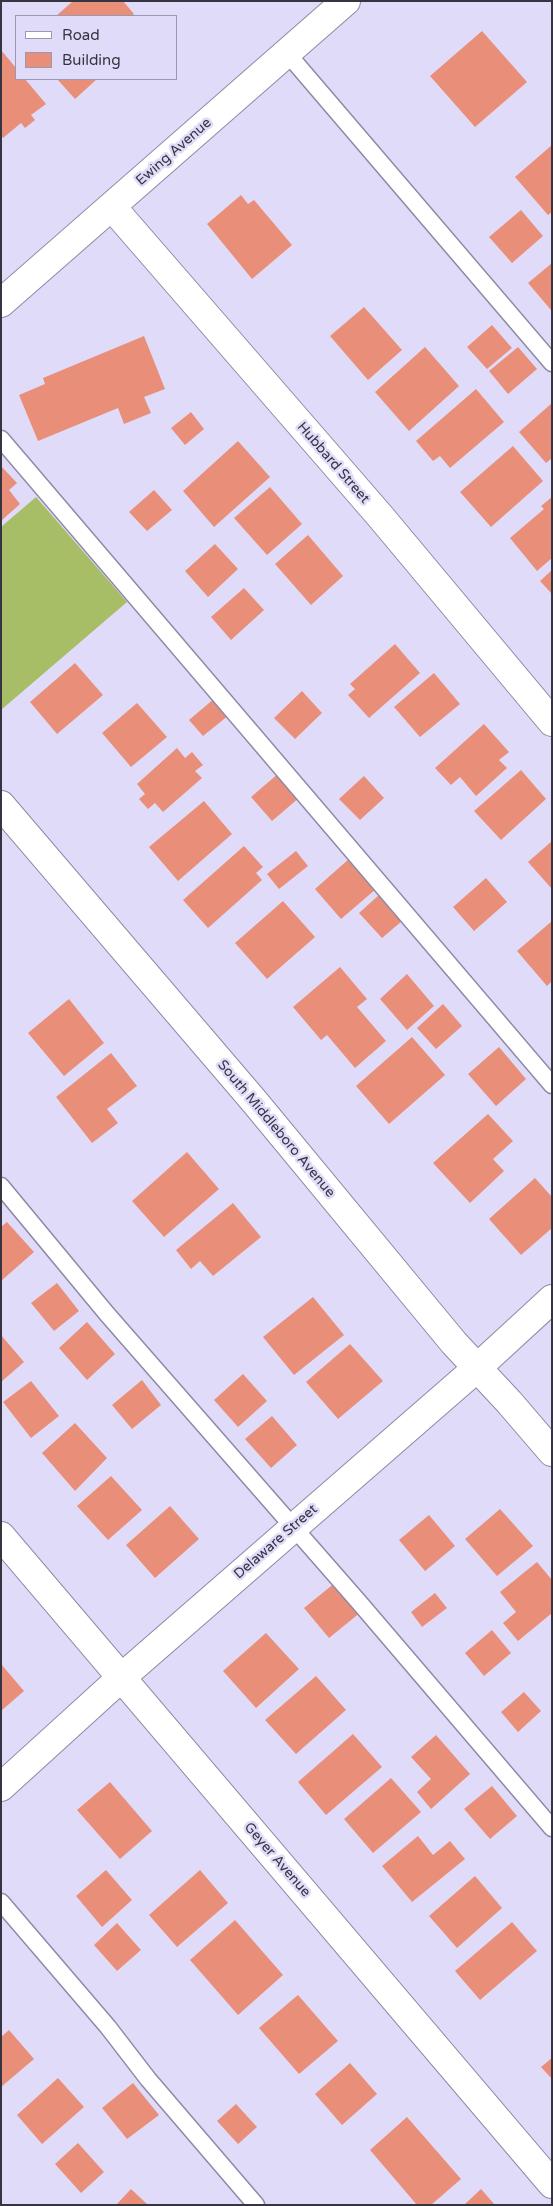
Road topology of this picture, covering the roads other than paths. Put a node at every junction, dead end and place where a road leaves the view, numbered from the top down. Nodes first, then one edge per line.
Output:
1 (346, 1) edge
2 (287, 52) junction
3 (112, 207) junction
4 (1, 303) edge
5 (552, 362) edge
6 (1, 439) edge
7 (552, 722) edge
8 (1, 805) edge
9 (552, 1085) edge
10 (1, 1186) edge
11 (552, 1298) edge
12 (477, 1368) junction
13 (552, 1452) edge
14 (293, 1528) junction
15 (1, 1536) edge
16 (122, 1677) junction
17 (1, 1787) edge
18 (552, 1828) edge
19 (1, 1902) edge
20 (552, 2184) edge
21 (256, 2205) edge

1 - 2 street, Ewing Avenue
2 - 3 street, Ewing Avenue
2 - 5 lane
3 - 4 street, Ewing Avenue
3 - 7 street, Hubbard Street
6 - 9 lane
8 - 12 street, South Middleboro Avenue
10 - 14 lane
11 - 12 street, Delaware Street
12 - 13 street, South Middleboro Avenue
12 - 14 street, Delaware Street
14 - 16 street, Delaware Street
14 - 18 lane
15 - 16 street, Geyer Avenue
16 - 17 street, Delaware Street
16 - 20 street, Geyer Avenue
19 - 21 lane

